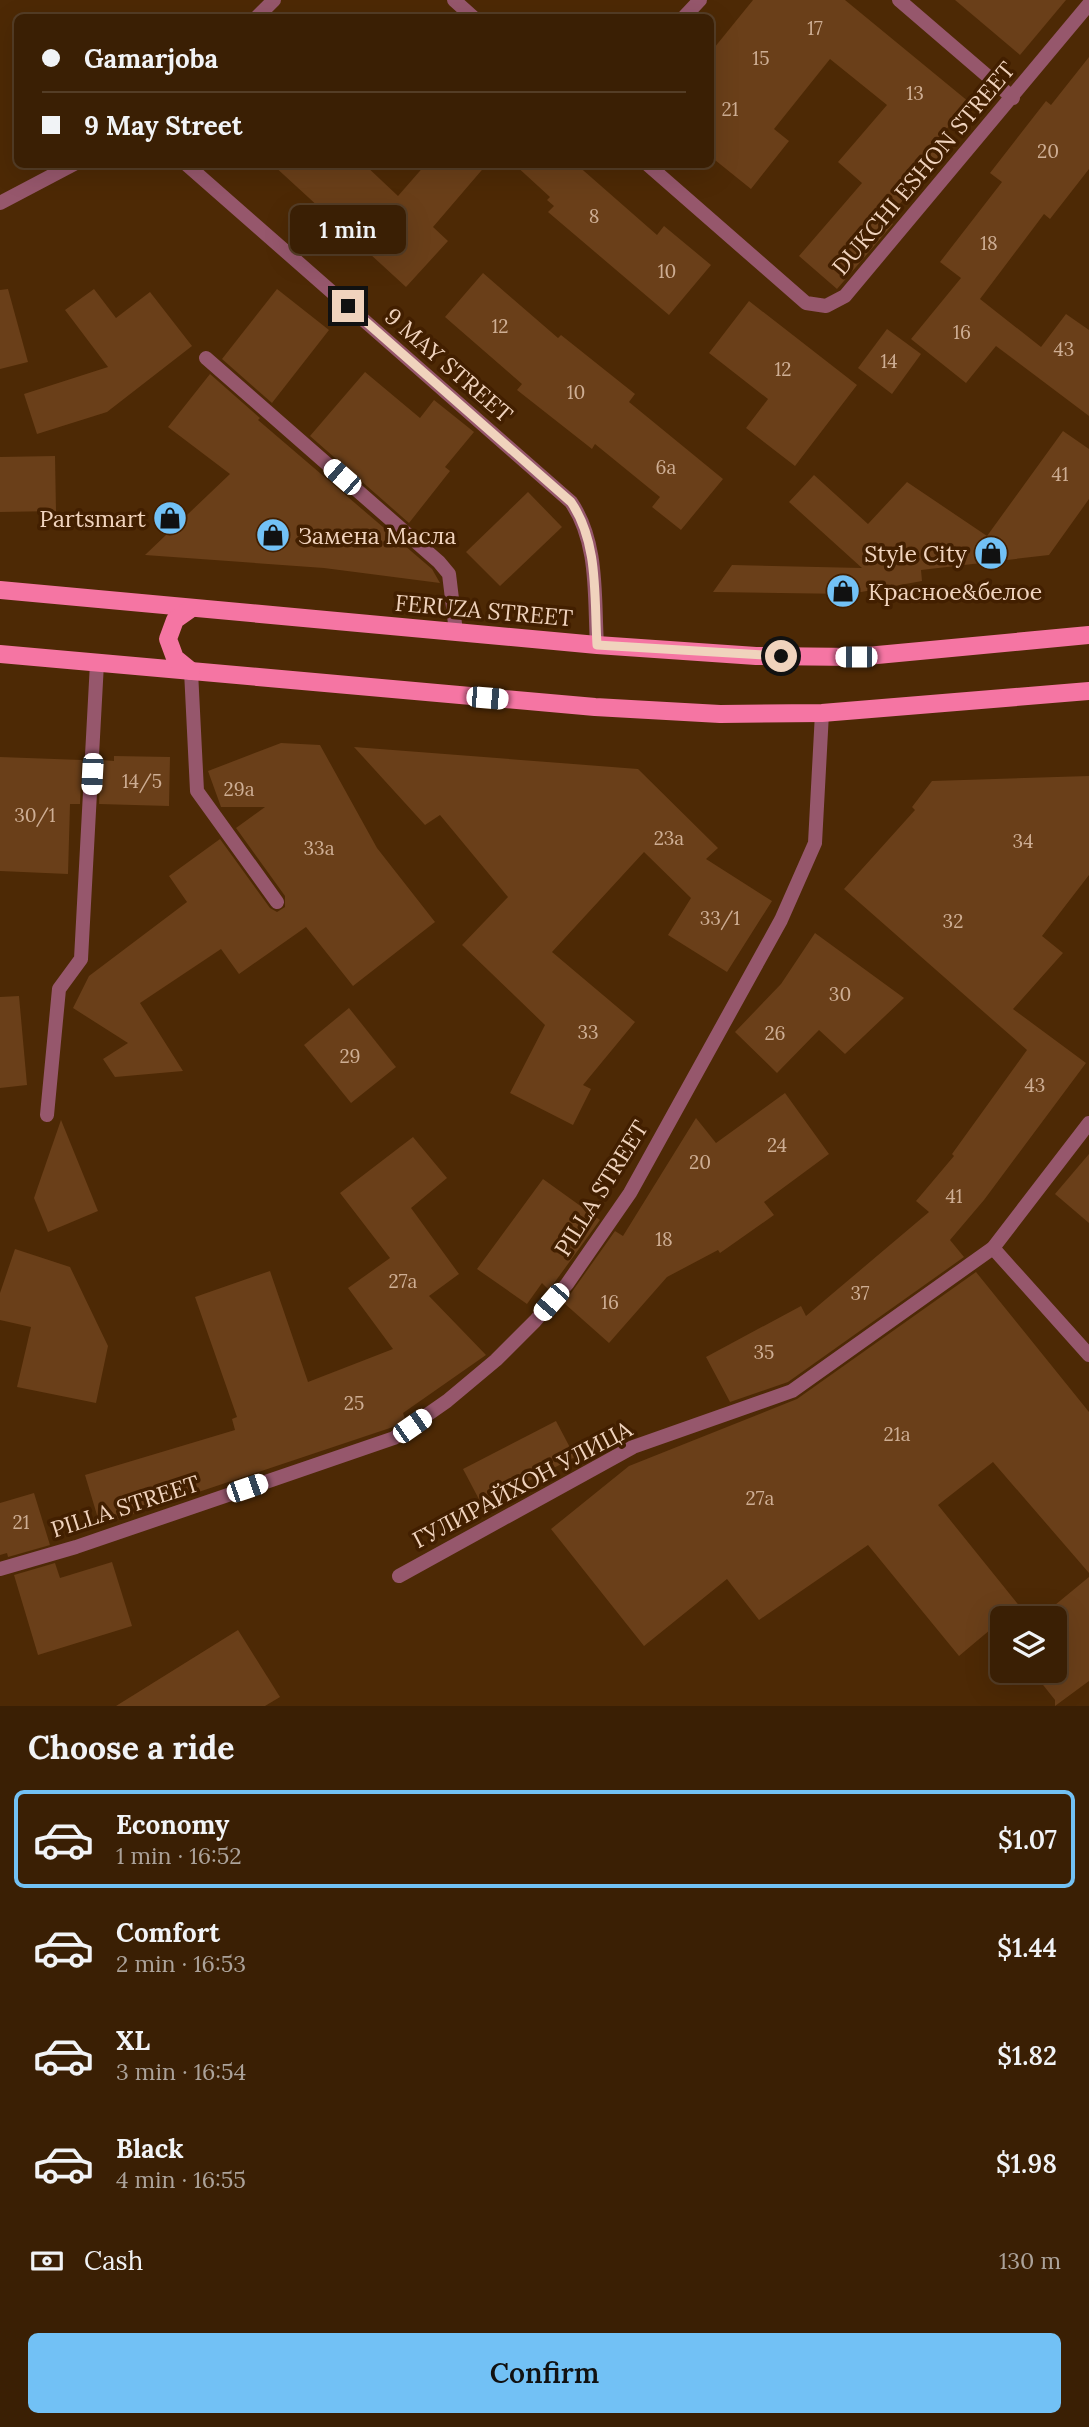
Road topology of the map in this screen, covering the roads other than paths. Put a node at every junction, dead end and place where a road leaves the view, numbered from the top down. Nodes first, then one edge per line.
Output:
1 (274, 0) edge
2 (453, 0) edge
3 (700, 0) edge
4 (899, 0) edge
5 (1089, 4) edge
6 (261, 14) edge
7 (469, 14) edge
8 (688, 14) edge
9 (1013, 98) junction
10 (66, 168) edge
11 (191, 168) edge
12 (652, 168) edge
13 (0, 203) edge
14 (206, 358) dead end
15 (0, 590) edge
16 (192, 608) junction
17 (456, 632) junction
18 (1089, 635) edge
19 (597, 645) junction
20 (0, 654) edge
21 (97, 663) junction
22 (191, 671) junction
23 (1089, 691) edge
24 (822, 713) junction
25 (277, 902) dead end
26 (47, 1115) dead end
27 (1089, 1123) edge
28 (993, 1248) junction
29 (1089, 1355) edge
30 (0, 1569) edge
31 (399, 1576) dead end

1 - 6 street
2 - 7 street
3 - 8 street
4 - 9 street
5 - 9 street, DUKCHI ESHON STREET
9 - 12 street, DUKCHI ESHON STREET
10 - 13 street
11 - 19 street, 9 MAY STREET
14 - 17 street
15 - 16 main road, FERUZA STREET
16 - 17 main road, FERUZA STREET
16 - 22 main road
17 - 19 main road, FERUZA STREET
18 - 19 main road, FERUZA STREET
20 - 21 main road
21 - 22 main road
21 - 26 street
22 - 24 main road
22 - 25 street
23 - 24 main road
24 - 30 street, PILLA STREET
27 - 28 street, ГУЛИРАЙХОН УЛИЦА
28 - 29 street
28 - 31 street, ГУЛИРАЙХОН УЛИЦА

